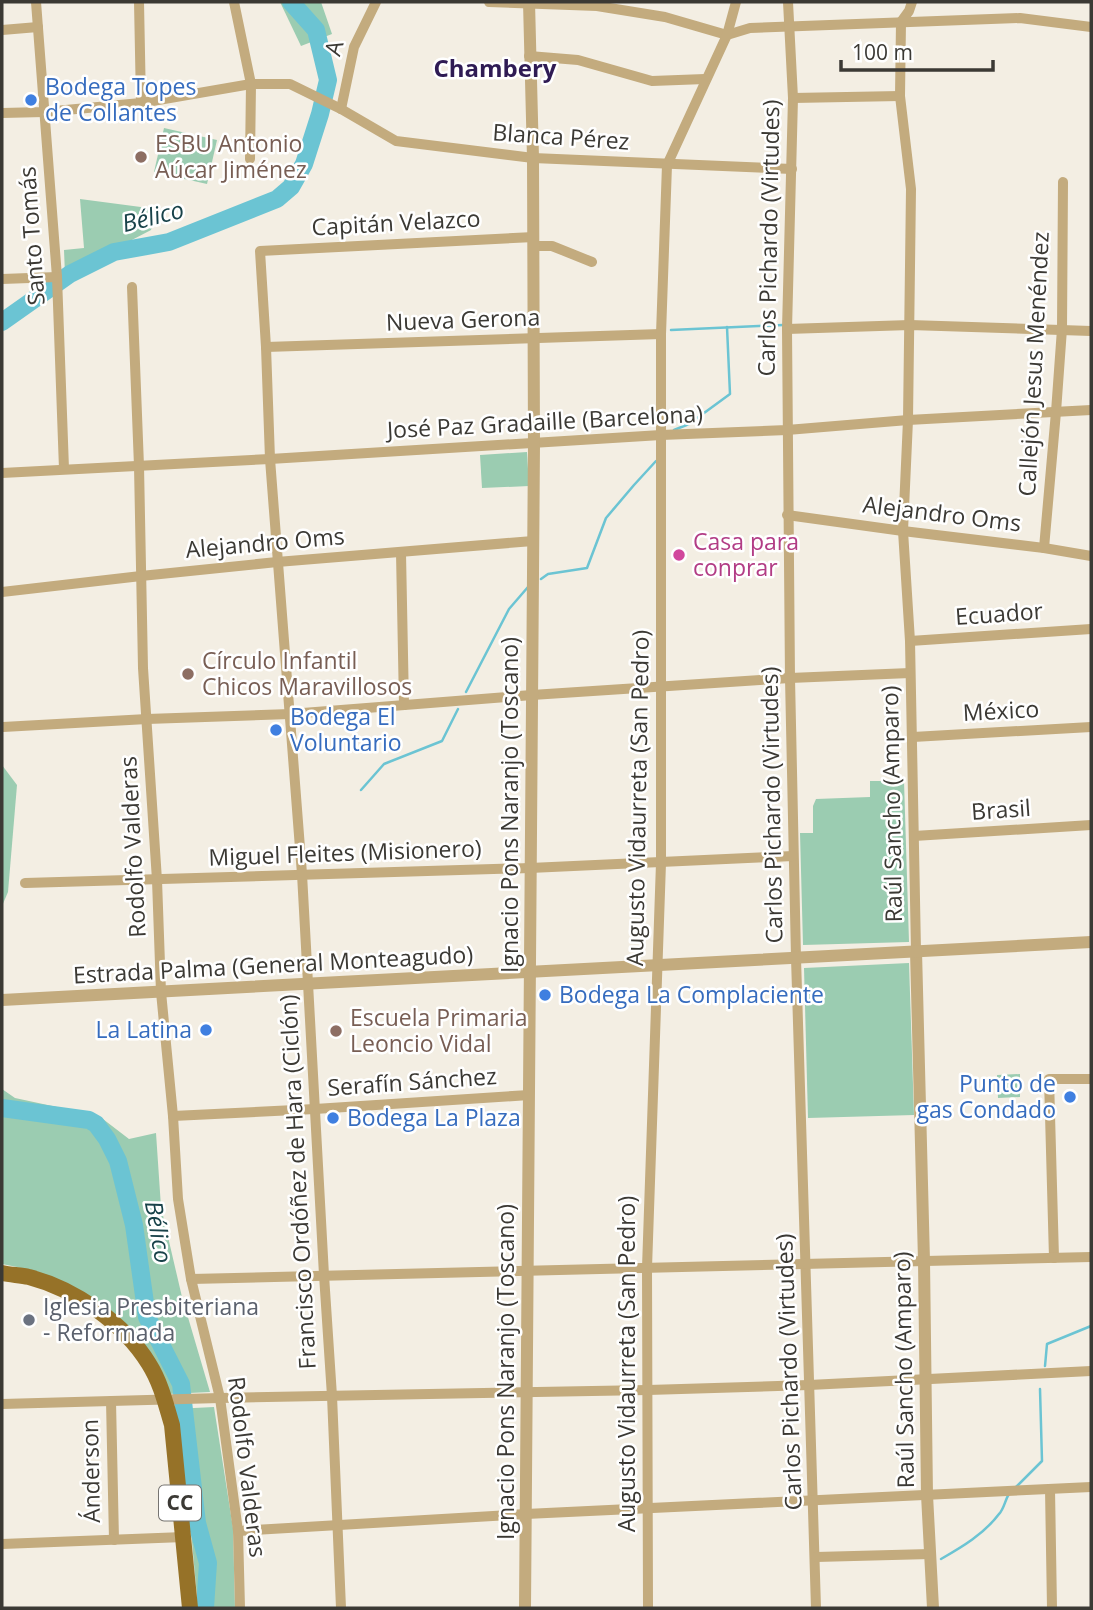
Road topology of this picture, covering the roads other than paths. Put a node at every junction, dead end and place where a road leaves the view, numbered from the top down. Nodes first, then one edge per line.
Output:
1 (36, 2) edge
2 (139, 2) edge
3 (234, 2) edge
4 (376, 2) edge
5 (489, 2) edge
6 (529, 2) edge
7 (736, 2) edge
8 (788, 2) edge
9 (912, 2) edge
10 (901, 22) junction
11 (38, 27) junction
12 (790, 27) junction
13 (1091, 27) edge
14 (2, 30) edge
15 (727, 35) junction
16 (529, 56) junction
17 (705, 79) junction
18 (251, 85) junction
19 (900, 96) junction
20 (793, 98) junction
21 (141, 103) junction
22 (339, 108) junction
23 (44, 112) junction
24 (2, 113) edge
25 (533, 158) junction
26 (250, 159) dead end
27 (667, 165) junction
28 (792, 169) junction
29 (1063, 182) dead end
30 (534, 242) junction
31 (260, 251) joint
32 (592, 262) dead end
33 (57, 277) junction
34 (2, 279) edge
35 (132, 287) dead end
36 (910, 325) junction
37 (787, 329) junction
38 (1062, 330) junction
39 (1091, 331) edge
40 (661, 334) junction
41 (534, 338) junction
42 (266, 347) junction
43 (1091, 410) edge
44 (1056, 412) junction
45 (908, 420) junction
46 (787, 430) junction
47 (661, 435) junction
48 (534, 444) junction
49 (270, 460) junction
50 (139, 466) junction
51 (64, 468) junction
52 (2, 473) edge
53 (787, 514) junction
54 (903, 531) junction
55 (533, 541) junction
56 (1044, 548) junction
57 (401, 553) junction
58 (1091, 556) edge
59 (277, 562) junction
60 (141, 576) junction
61 (2, 592) edge
62 (1091, 629) edge
63 (910, 641) junction
64 (911, 673) junction
65 (790, 678) junction
66 (661, 688) junction
67 (532, 695) junction
68 (404, 705) junction
69 (290, 714) junction
70 (148, 719) junction
71 (3, 727) edge
72 (1091, 727) edge
73 (913, 737) junction
74 (1091, 825) edge
75 (914, 836) junction
76 (793, 856) junction
77 (661, 863) junction
78 (530, 868) junction
79 (302, 874) junction
80 (157, 880) junction
81 (24, 883) dead end
82 (1091, 942) edge
83 (916, 951) junction
84 (796, 958) junction
85 (658, 965) junction
86 (530, 972) junction
87 (307, 984) junction
88 (161, 992) junction
89 (2, 1000) edge
90 (1091, 1079) edge
91 (529, 1094) junction
92 (315, 1110) junction
93 (173, 1116) junction
94 (1091, 1257) edge
95 (1054, 1258) junction
96 (924, 1261) junction
97 (806, 1264) junction
98 (647, 1268) junction
99 (527, 1270) junction
100 (2, 1273) edge
101 (324, 1275) junction
102 (191, 1279) junction
103 (1091, 1371) edge
104 (925, 1379) junction
105 (809, 1385) junction
106 (648, 1390) junction
107 (527, 1393) junction
108 (332, 1396) junction
109 (220, 1398) junction
110 (168, 1399) junction
111 (111, 1401) junction
112 (2, 1404) edge
113 (1091, 1487) edge
114 (1050, 1489) junction
115 (927, 1496) junction
116 (813, 1500) junction
117 (646, 1509) junction
118 (526, 1514) junction
119 (337, 1526) junction
120 (238, 1531) junction
121 (184, 1537) junction
122 (114, 1540) junction
123 (2, 1544) edge
124 (930, 1554) junction
125 (816, 1557) junction
126 (190, 1608) edge
127 (240, 1608) edge
128 (341, 1608) edge
129 (525, 1608) edge
130 (648, 1608) edge
131 (817, 1608) edge
132 (933, 1608) edge
133 (1052, 1608) edge

1 - 11 street, Santo Tomás
2 - 21 street
3 - 18 street
4 - 22 street, A
5 - 6 street
6 - 15 street
6 - 16 street, Ignacio Pons Naranjo (Toscano)
7 - 15 street, Augusto Vidaurreta (San Pedro)
8 - 12 street, Carlos Pichardo (Virtudes)
9 - 10 street, Raúl Sancho (Amparo)
10 - 12 street
10 - 13 street
10 - 19 street, Raúl Sancho (Amparo)
11 - 14 street
11 - 23 street, Santo Tomás
12 - 15 street
12 - 20 street, Carlos Pichardo (Virtudes)
15 - 17 street, Augusto Vidaurreta (San Pedro)
16 - 17 street
16 - 25 street, Ignacio Pons Naranjo (Toscano)
17 - 27 street, Augusto Vidaurreta (San Pedro)
18 - 21 street
18 - 22 street, Blanca Pérez
18 - 26 street
19 - 20 street
19 - 36 street, Raúl Sancho (Amparo)
20 - 28 street, Carlos Pichardo (Virtudes)
21 - 23 street
22 - 25 street, Blanca Pérez
23 - 24 street
23 - 33 street, Santo Tomás
25 - 27 street, Blanca Pérez
25 - 30 street, Ignacio Pons Naranjo (Toscano)
27 - 28 street, Blanca Pérez
27 - 40 street, Augusto Vidaurreta (San Pedro)
28 - 37 street, Carlos Pichardo (Virtudes)
29 - 38 street, Callejón Jesus Menéndez
30 - 31 street, Capitán Velazco
30 - 32 street, Capitán Velazco
30 - 41 street, Ignacio Pons Naranjo (Toscano)
31 - 42 street, Francisco Ordóñez de Hara (Ciclón)
33 - 34 street
33 - 51 street, Santo Tomás
35 - 50 street, Rodolfo Valderas
36 - 37 street
36 - 38 street
36 - 45 street, Raúl Sancho (Amparo)
37 - 46 street, Carlos Pichardo (Virtudes)
38 - 39 street
38 - 44 street, Callejón Jesus Menéndez
40 - 41 street, Nueva Gerona
40 - 47 street, Augusto Vidaurreta (San Pedro)
41 - 42 street, Nueva Gerona
41 - 48 street, Ignacio Pons Naranjo (Toscano)
42 - 49 street, Francisco Ordóñez de Hara (Ciclón)
43 - 44 street, José Paz Gradaille (Barcelona)
44 - 45 street, José Paz Gradaille (Barcelona)
44 - 56 street, Callejón Jesus Menéndez
45 - 46 street, José Paz Gradaille (Barcelona)
45 - 54 street, Raúl Sancho (Amparo)
46 - 47 street, José Paz Gradaille (Barcelona)
46 - 53 street, Carlos Pichardo (Virtudes)
47 - 48 street, José Paz Gradaille (Barcelona)
47 - 66 street, Augusto Vidaurreta (San Pedro)
48 - 49 street, José Paz Gradaille (Barcelona)
48 - 55 street, Ignacio Pons Naranjo (Toscano)
49 - 50 street, José Paz Gradaille (Barcelona)
49 - 59 street, Francisco Ordóñez de Hara (Ciclón)
50 - 51 street, José Paz Gradaille (Barcelona)
50 - 60 street, Rodolfo Valderas
51 - 52 street, José Paz Gradaille (Barcelona)
53 - 54 street, Alejandro Oms
53 - 65 street, Carlos Pichardo (Virtudes)
54 - 56 street, Alejandro Oms
54 - 63 street, Raúl Sancho (Amparo)
55 - 57 street, Alejandro Oms
55 - 67 street, Ignacio Pons Naranjo (Toscano)
56 - 58 street, Alejandro Oms
57 - 59 street, Alejandro Oms
57 - 68 street
59 - 60 street, Alejandro Oms
59 - 69 street, Francisco Ordóñez de Hara (Ciclón)
60 - 61 street, Alejandro Oms
60 - 70 street, Rodolfo Valderas
62 - 63 street, Ecuador
63 - 64 street, Raúl Sancho (Amparo)
64 - 65 street
64 - 73 street, Raúl Sancho (Amparo)
65 - 66 street
65 - 76 street, Carlos Pichardo (Virtudes)
66 - 67 street
66 - 77 street, Augusto Vidaurreta (San Pedro)
67 - 68 street
67 - 78 street, Ignacio Pons Naranjo (Toscano)
68 - 69 street
69 - 70 street
69 - 79 street, Francisco Ordóñez de Hara (Ciclón)
70 - 71 street
70 - 80 street, Rodolfo Valderas
72 - 73 street, México
73 - 75 street, Raúl Sancho (Amparo)
74 - 75 street, Brasil
75 - 83 street, Raúl Sancho (Amparo)
76 - 77 street, Miguel Fleites (Misionero)
76 - 84 street, Carlos Pichardo (Virtudes)
77 - 78 street, Miguel Fleites (Misionero)
77 - 85 street, Augusto Vidaurreta (San Pedro)
78 - 79 street, Miguel Fleites (Misionero)
78 - 86 street, Ignacio Pons Naranjo (Toscano)
79 - 80 street, Miguel Fleites (Misionero)
79 - 87 street, Francisco Ordóñez de Hara (Ciclón)
80 - 81 street, Miguel Fleites (Misionero)
80 - 88 street, Rodolfo Valderas
82 - 83 street, Estrada Palma (General Monteagudo)
83 - 84 street, Estrada Palma (General Monteagudo)
83 - 96 street, Raúl Sancho (Amparo)
84 - 85 street, Estrada Palma (General Monteagudo)
84 - 97 street, Carlos Pichardo (Virtudes)
85 - 86 street, Estrada Palma (General Monteagudo)
85 - 98 street, Augusto Vidaurreta (San Pedro)
86 - 87 street, Estrada Palma (General Monteagudo)
86 - 91 street, Ignacio Pons Naranjo (Toscano)
87 - 88 street, Estrada Palma (General Monteagudo)
87 - 92 street, Francisco Ordóñez de Hara (Ciclón)
88 - 89 street, Estrada Palma (General Monteagudo)
88 - 93 street, Rodolfo Valderas
90 - 95 street
91 - 92 street, Serafín Sánchez
91 - 99 street, Ignacio Pons Naranjo (Toscano)
92 - 93 street, Serafín Sánchez
92 - 101 street, Francisco Ordóñez de Hara (Ciclón)
93 - 102 street, Rodolfo Valderas
94 - 95 street
95 - 96 street
96 - 97 street
96 - 104 street, Raúl Sancho (Amparo)
97 - 98 street
97 - 105 street, Carlos Pichardo (Virtudes)
98 - 99 street
98 - 106 street, Augusto Vidaurreta (San Pedro)
99 - 101 street
99 - 107 street, Ignacio Pons Naranjo (Toscano)
100 - 110 main road, CC
101 - 102 street
101 - 108 street, Francisco Ordóñez de Hara (Ciclón)
102 - 109 street, Rodolfo Valderas
103 - 104 street
104 - 105 street
104 - 115 street, Raúl Sancho (Amparo)
105 - 106 street
105 - 116 street, Carlos Pichardo (Virtudes)
106 - 107 street
106 - 117 street, Augusto Vidaurreta (San Pedro)
107 - 108 street
107 - 118 street, Ignacio Pons Naranjo (Toscano)
108 - 109 street
108 - 119 street, Francisco Ordóñez de Hara (Ciclón)
109 - 110 street
109 - 120 street, Rodolfo Valderas
110 - 111 street
110 - 121 main road, CC
111 - 112 street
111 - 122 street, Ánderson
113 - 114 street
114 - 115 street
114 - 133 street
115 - 116 street
115 - 124 street, Raúl Sancho (Amparo)
116 - 117 street
116 - 125 street, Carlos Pichardo (Virtudes)
117 - 118 street
117 - 130 street, Augusto Vidaurreta (San Pedro)
118 - 119 street
118 - 129 street, Ignacio Pons Naranjo (Toscano)
119 - 120 street
119 - 128 street, Francisco Ordóñez de Hara (Ciclón)
120 - 127 street, Rodolfo Valderas
121 - 122 street
121 - 126 main road, CC
122 - 123 street
124 - 125 street
124 - 132 street, Raúl Sancho (Amparo)
125 - 131 street, Carlos Pichardo (Virtudes)

